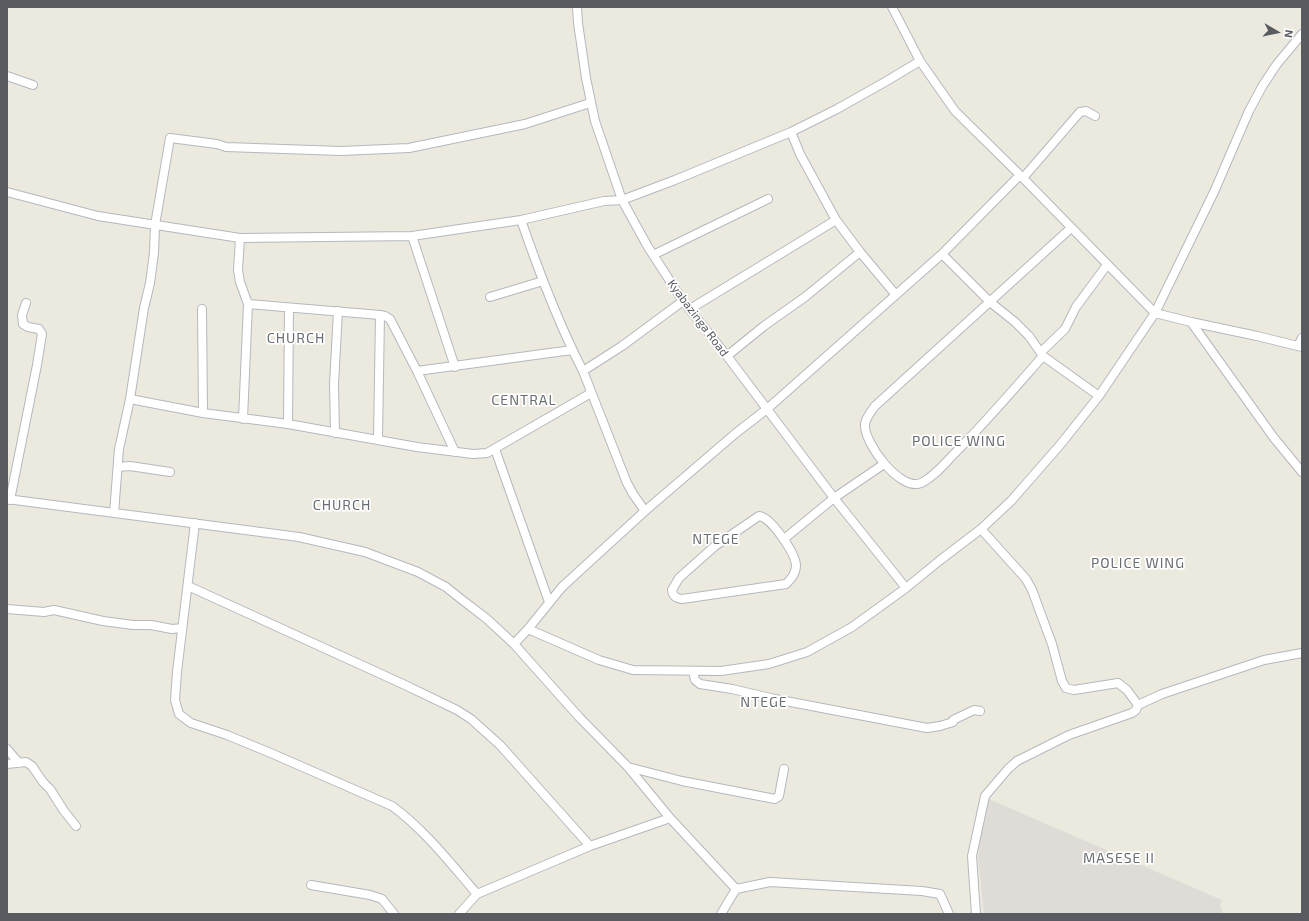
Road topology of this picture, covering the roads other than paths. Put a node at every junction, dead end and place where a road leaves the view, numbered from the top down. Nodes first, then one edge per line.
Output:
1 (577, 7) edge
2 (892, 7) edge
3 (1302, 34) edge
4 (920, 60) junction
5 (7, 76) edge
6 (33, 85) dead end
7 (590, 103) junction
8 (1095, 116) dead end
9 (791, 132) junction
10 (1022, 176) junction
11 (7, 192) edge
12 (768, 199) dead end
13 (622, 200) junction
14 (521, 220) junction
15 (836, 220) junction
16 (155, 225) junction
17 (1072, 228) junction
18 (412, 236) junction
19 (240, 238) junction
20 (860, 252) junction
21 (942, 254) junction
22 (653, 255) junction
23 (1107, 264) junction
24 (543, 281) junction
25 (896, 295) junction
26 (490, 297) dead end
27 (683, 301) junction
28 (990, 302) junction
29 (26, 303) dead end
30 (248, 304) junction
31 (289, 308) junction
32 (202, 309) dead end
33 (690, 309) junction
34 (338, 311) junction
35 (1155, 313) junction
36 (380, 315) junction
37 (1191, 322) junction
38 (1301, 343) edge
39 (572, 350) junction
40 (1042, 354) junction
41 (727, 356) junction
42 (455, 367) junction
43 (583, 371) junction
44 (417, 372) junction
45 (591, 393) junction
46 (1099, 396) junction
47 (130, 399) junction
48 (767, 409) junction
49 (203, 413) junction
50 (243, 419) junction
51 (288, 424) junction
52 (335, 432) junction
53 (378, 439) junction
54 (495, 449) junction
55 (454, 452) junction
56 (884, 464) junction
57 (118, 467) junction
58 (170, 472) dead end
59 (1302, 472) edge
60 (834, 498) junction
61 (8, 499) edge
62 (645, 511) junction
63 (114, 513) junction
64 (195, 524) junction
65 (981, 529) junction
66 (784, 539) junction
67 (188, 586) junction
68 (906, 588) junction
69 (549, 602) junction
70 (7, 609) edge
71 (182, 628) junction
72 (528, 629) junction
73 (514, 644) junction
74 (1302, 653) edge
75 (693, 671) junction
76 (1138, 705) junction
77 (980, 711) dead end
78 (7, 749) edge
79 (19, 763) junction
80 (7, 764) edge
81 (628, 767) junction
82 (784, 769) dead end
83 (670, 818) junction
84 (76, 826) dead end
85 (590, 846) junction
86 (312, 885) dead end
87 (736, 889) junction
88 (477, 894) junction
89 (394, 914) edge
90 (459, 914) edge
91 (721, 914) edge
92 (949, 914) edge
93 (976, 914) edge

1 - 7 street, Kyabazinga Road
2 - 4 street
3 - 35 street
4 - 9 street
4 - 10 street
5 - 6 street
7 - 13 street, Kyabazinga Road
7 - 16 street
8 - 10 street
9 - 13 street
9 - 15 street
10 - 17 street
10 - 21 street
11 - 16 street
12 - 22 street
13 - 14 street
13 - 22 street, Kyabazinga Road
14 - 18 street
14 - 24 street
15 - 20 street
15 - 33 street
16 - 19 street
16 - 47 street
17 - 23 street
17 - 28 street
18 - 19 street
18 - 42 street
19 - 30 street
20 - 25 street
20 - 41 street
21 - 25 street
21 - 28 street
22 - 27 street, Kyabazinga Road
23 - 35 street
23 - 40 street
24 - 26 street
24 - 39 street
25 - 48 street
27 - 33 street, Kyabazinga Road
27 - 43 street
28 - 40 street
28 - 56 street
29 - 61 street
30 - 31 street
30 - 50 street
31 - 34 street
31 - 51 street
32 - 49 street
33 - 41 street, Kyabazinga Road
34 - 36 street
34 - 52 street
35 - 37 street
35 - 46 street
36 - 44 street
36 - 53 street
37 - 38 street
37 - 59 street
39 - 42 street
39 - 43 street
40 - 46 street
40 - 56 street
41 - 48 street, Kyabazinga Road
42 - 44 street
43 - 45 street
44 - 55 street
45 - 54 street
45 - 62 street
46 - 65 street
47 - 49 street
47 - 57 street
48 - 60 street, Kyabazinga Road
48 - 62 street
49 - 50 street
50 - 51 street
51 - 52 street
52 - 53 street
53 - 55 street
54 - 55 street
54 - 69 street
56 - 60 street
57 - 58 street
57 - 63 street
60 - 66 street
60 - 68 street, Kyabazinga Road
61 - 63 street
62 - 69 street
63 - 64 street
64 - 67 street
64 - 73 street
65 - 68 street
65 - 76 street
66 - 66 street
67 - 71 street
67 - 85 street
68 - 75 street
69 - 72 street
70 - 71 street
71 - 88 street
72 - 73 street
72 - 75 street
73 - 81 street
74 - 76 street
75 - 77 street
76 - 93 street
78 - 79 street
79 - 80 street
79 - 84 street
81 - 82 street
81 - 83 street
83 - 85 street
83 - 87 street
85 - 88 street
86 - 89 street
87 - 91 street
87 - 92 street
88 - 90 street

